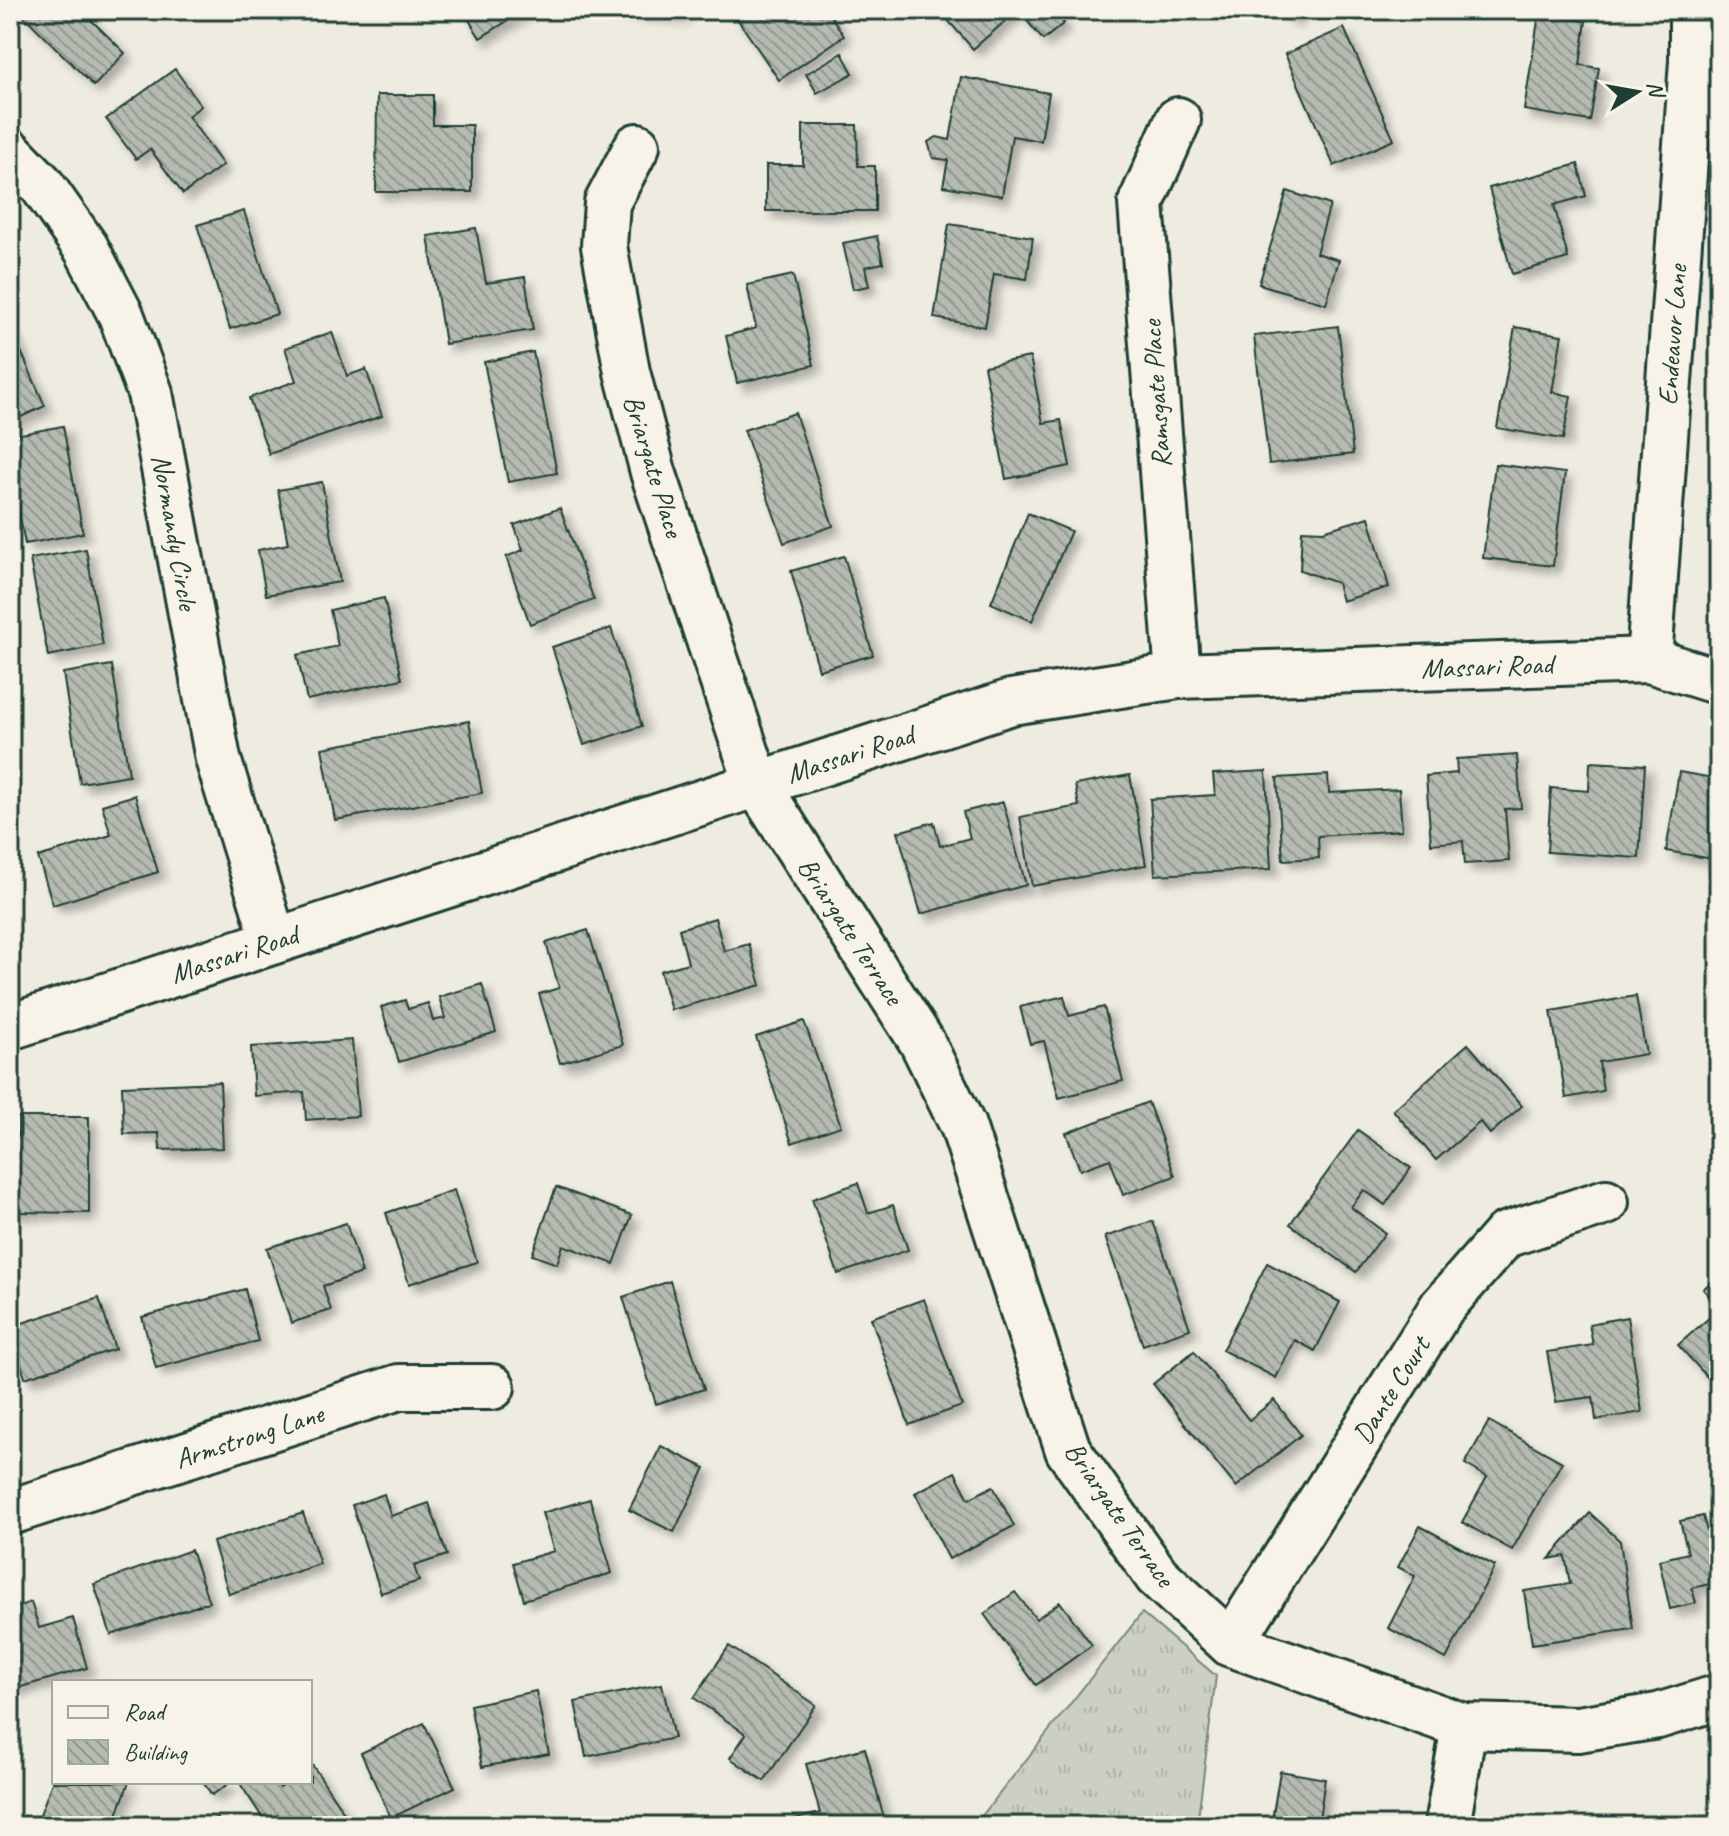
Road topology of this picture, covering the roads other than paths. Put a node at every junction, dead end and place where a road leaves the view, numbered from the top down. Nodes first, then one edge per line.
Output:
1 (1692, 10) edge
2 (1706, 61) edge
3 (1178, 120) dead end
4 (637, 146) dead end
5 (10, 152) edge
6 (1649, 660) junction
7 (1178, 676) junction
8 (1719, 682) edge
9 (757, 784) junction
10 (274, 941) junction
11 (10, 1027) edge
12 (1606, 1202) dead end
13 (492, 1387) dead end
14 (10, 1512) edge
15 (1231, 1644) junction
16 (1719, 1697) edge
17 (1464, 1726) junction
18 (1447, 1826) edge

1 - 2 street, Endeavor Lane
2 - 6 street, Endeavor Lane
3 - 7 street, Ramsgate Place
4 - 9 street, Briargate Place
5 - 10 street, Normandy Circle
6 - 7 street, Massari Road
6 - 8 street, Massari Road
7 - 9 street, Massari Road
9 - 10 street, Massari Road
9 - 15 street, Briargate Terrace
10 - 11 street, Massari Road
12 - 15 street, Dante Court
13 - 14 street, Armstrong Lane
15 - 17 street, Briargate Terrace
16 - 17 street, Briargate Terrace
17 - 18 street

